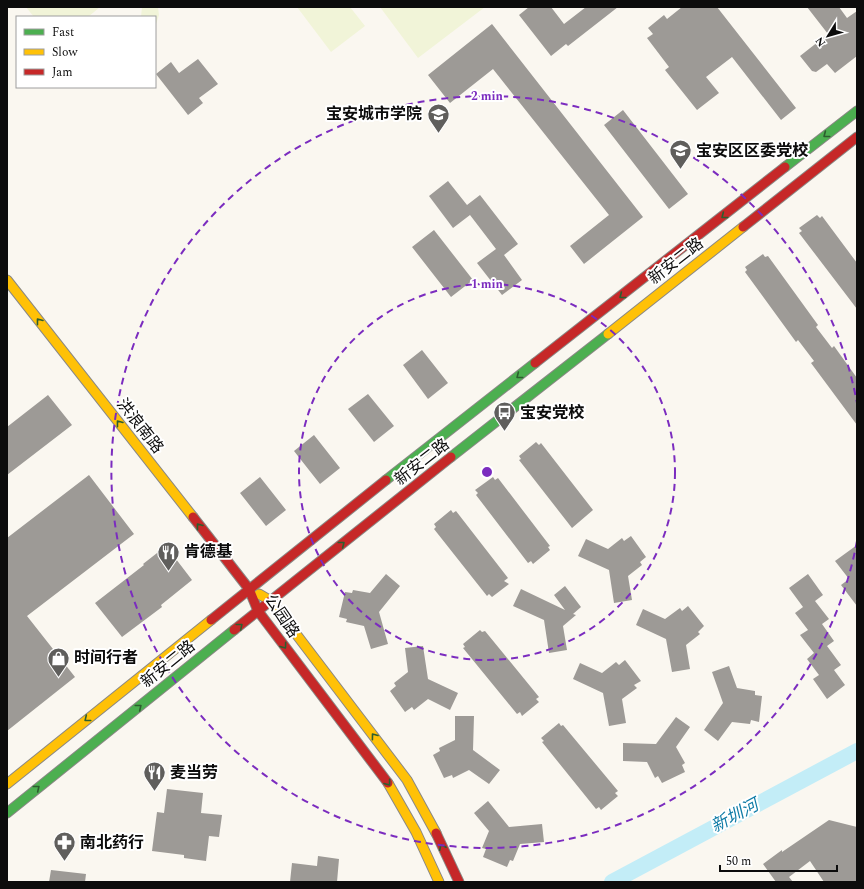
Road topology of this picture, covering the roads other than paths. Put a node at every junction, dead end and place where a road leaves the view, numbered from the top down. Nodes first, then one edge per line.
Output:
1 (857, 111) edge
2 (857, 137) edge
3 (7, 280) edge
4 (249, 589) junction
5 (271, 601) junction
6 (258, 611) junction
7 (7, 784) edge
8 (7, 812) edge
9 (439, 882) edge
10 (459, 882) edge

1 -> 4 main road, 新安二路
5 -> 2 main road, 新安二路
4 -> 3 main road, 洪浪南路
4 - 5 main road, 公园路
4 - 6 main road, 公园路
4 -> 7 main road, 新安二路
5 - 6 main road, 新安二路
10 -> 5 main road, 公园路
8 -> 6 main road, 新安二路
6 -> 9 main road, 公园路

